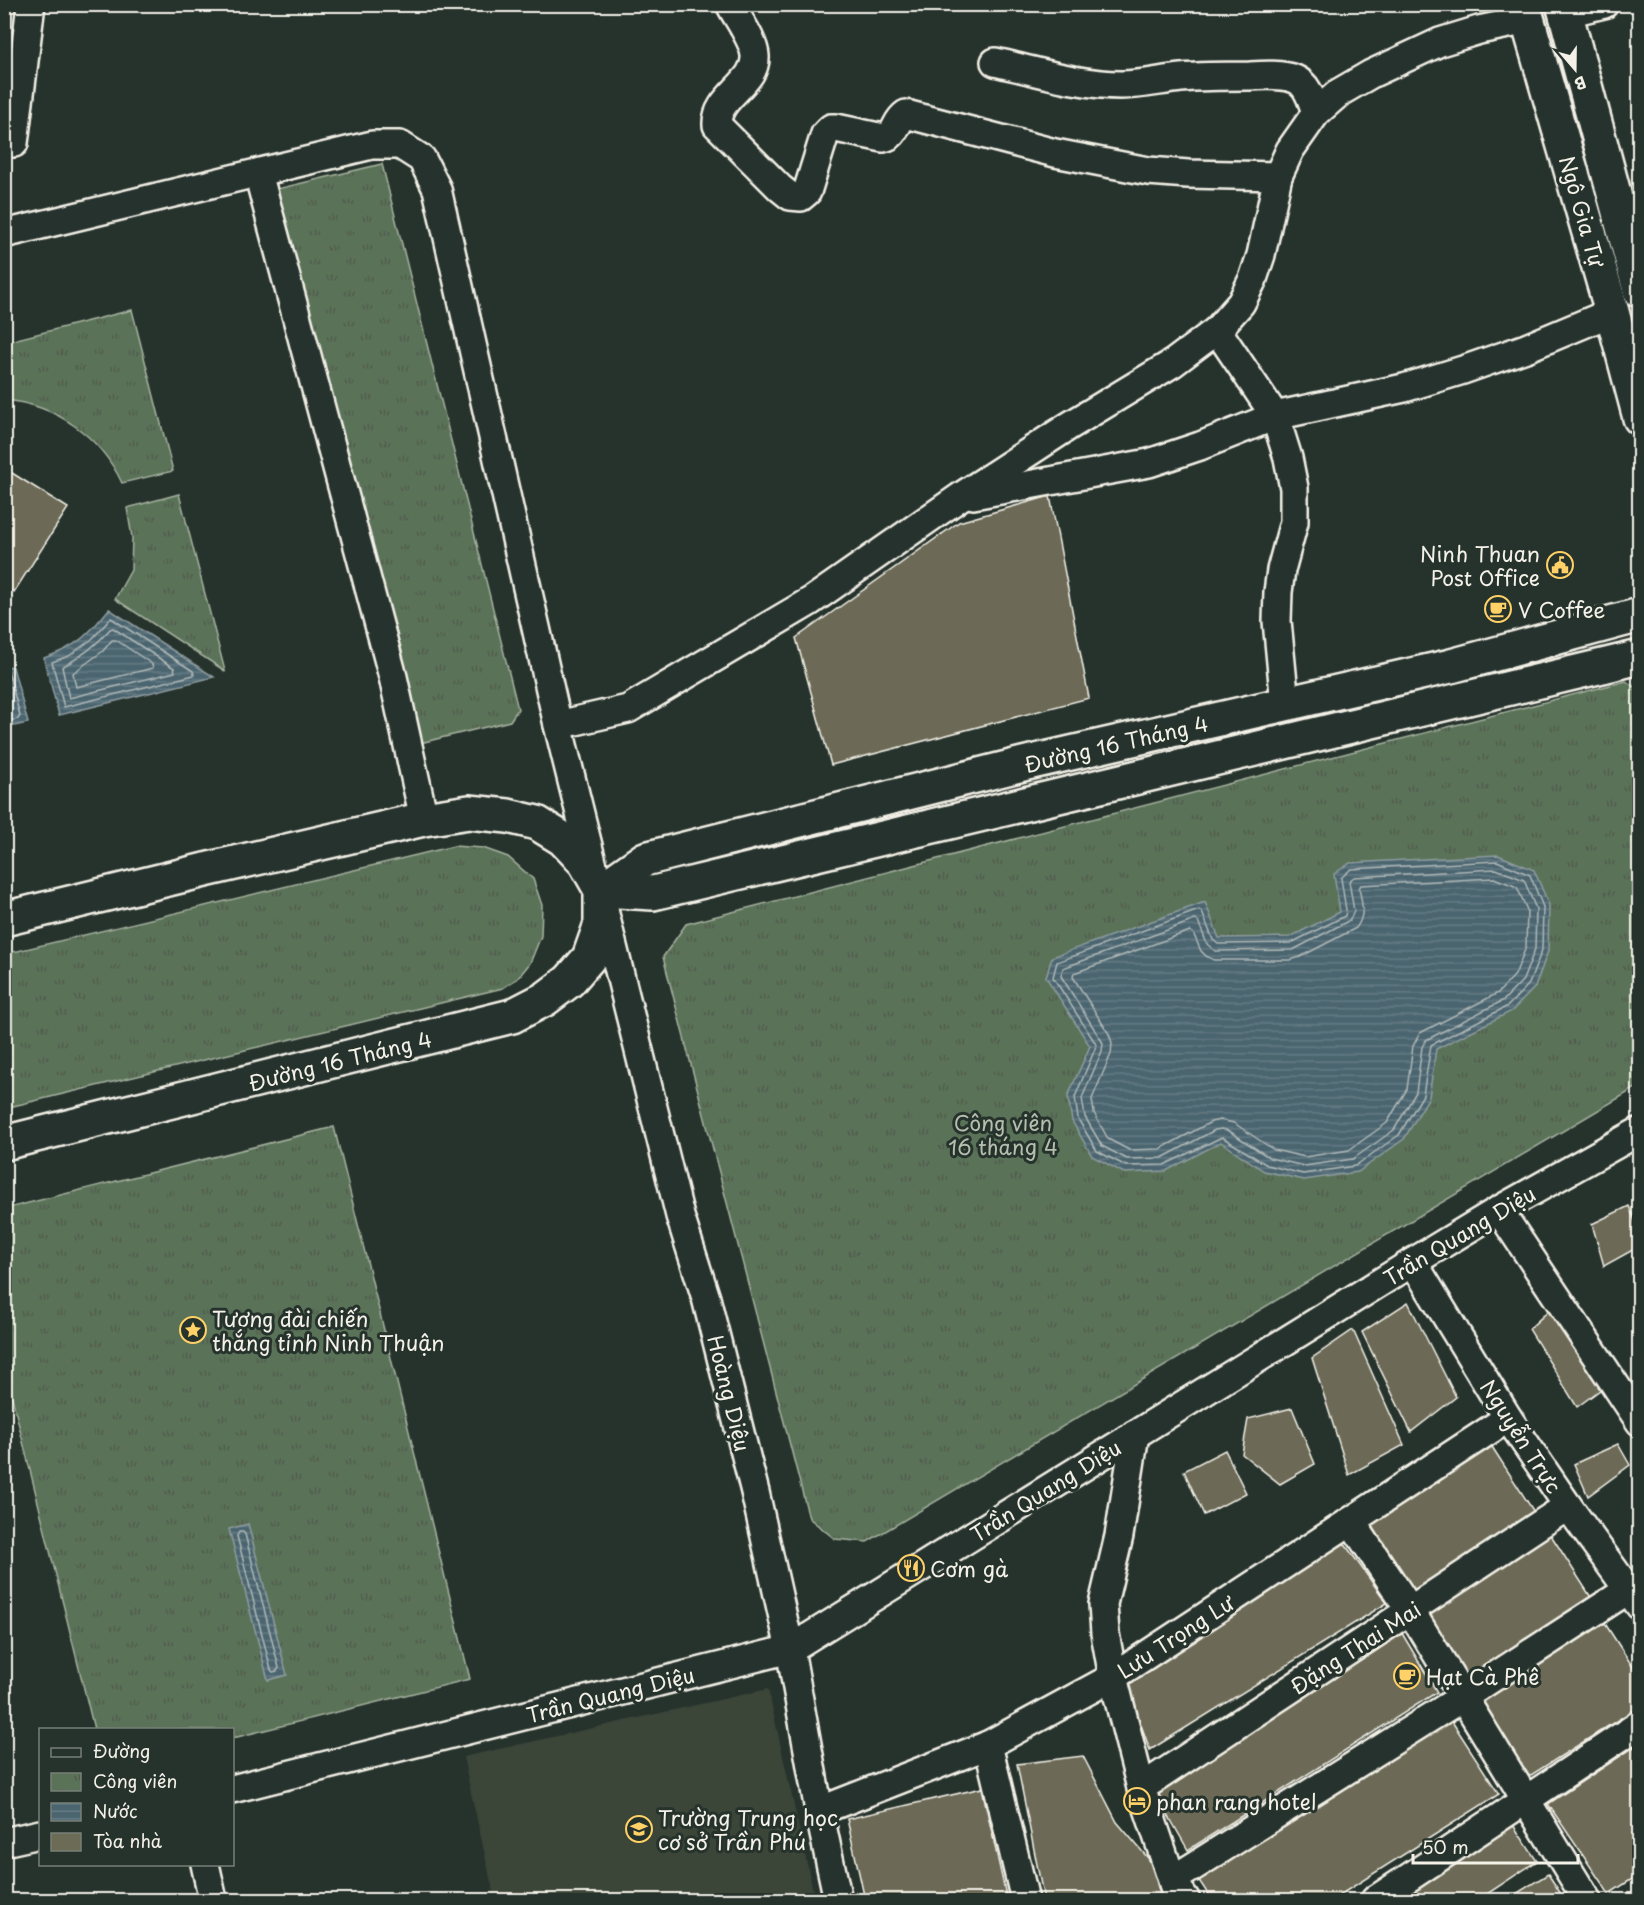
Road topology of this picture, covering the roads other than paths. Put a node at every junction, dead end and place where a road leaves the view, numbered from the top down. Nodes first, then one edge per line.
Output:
1 (31, 4) edge
2 (730, 4) edge
3 (1604, 4) edge
4 (1564, 9) edge
5 (1526, 12) edge
6 (995, 62) dead end
7 (1316, 113) junction
8 (14, 143) dead end
9 (258, 173) junction
10 (1278, 176) junction
11 (4, 234) edge
12 (1640, 290) edge
13 (1626, 308) edge
14 (1217, 330) junction
15 (1275, 416) junction
16 (1640, 418) edge
17 (960, 497) junction
18 (1640, 615) edge
19 (1640, 657) edge
20 (1451, 666) junction
21 (1460, 700) junction
22 (1285, 704) junction
23 (558, 725) junction
24 (1172, 731) junction
25 (1023, 764) junction
26 (1183, 766) junction
27 (1032, 802) junction
28 (424, 819) junction
29 (601, 890) junction
30 (4, 919) edge
31 (1640, 1131) edge
32 (4, 1143) edge
33 (1499, 1210) junction
34 (1413, 1262) junction
35 (1508, 1418) junction
36 (1640, 1422) edge
37 (1136, 1434) junction
38 (1568, 1506) junction
39 (1351, 1521) junction
40 (1634, 1598) edge
41 (1410, 1610) junction
42 (790, 1649) junction
43 (1113, 1677) junction
44 (1463, 1697) junction
45 (1640, 1724) edge
46 (988, 1745) junction
47 (234, 1788) edge
48 (1141, 1788) junction
49 (1526, 1799) junction
50 (819, 1811) junction
51 (39, 1834) edge
52 (4, 1842) edge
53 (205, 1866) edge
54 (1178, 1894) edge
55 (213, 1900) edge
56 (838, 1900) edge
57 (1025, 1900) edge
58 (1375, 1900) edge
59 (1587, 1900) edge

1 - 8 street
2 - 10 street
3 - 4 street
4 - 5 main road
4 - 12 main road, Ngô Gia Tự
5 - 7 street
5 - 13 main road, Ngô Gia Tự
6 - 7 street
7 - 10 street
9 - 11 street, Hoàng Diệu
9 - 23 street, Hoàng Diệu
9 - 28 street
10 - 14 street
13 - 15 street
13 - 16 main road, Ngô Gia Tự
14 - 15 street
14 - 17 street
15 - 17 street
15 - 22 street
17 - 23 street
18 - 20 main road, Đường 16 Tháng 4
19 - 21 main road, Đường 16 Tháng 4
20 - 21 main road
20 - 22 main road, Đường 16 Tháng 4
21 - 26 main road, Đường 16 Tháng 4
22 - 24 main road, Đường 16 Tháng 4
23 - 29 street, Hoàng Diệu
24 - 25 main road, Đường 16 Tháng 4
24 - 26 main road
25 - 27 main road
25 - 29 main road, Đường 16 Tháng 4
26 - 27 main road, Đường 16 Tháng 4
27 - 29 main road, Đường 16 Tháng 4
28 - 29 main road
28 - 30 main road
29 - 32 main road, Đường 16 Tháng 4
29 - 42 street, Hoàng Diệu
31 - 33 street, Trần Quang Diệu
33 - 34 street, Trần Quang Diệu
33 - 36 street
34 - 35 street, Nguyễn Trực
34 - 37 street, Trần Quang Diệu
35 - 38 street, Nguyễn Trực
35 - 39 street, Lưu Trọng Lư
37 - 42 street, Trần Quang Diệu
37 - 43 street
38 - 40 street, Nguyễn Trực
38 - 41 street, Đặng Thai Mai
39 - 41 street
39 - 43 street, Lưu Trọng Lư
40 - 44 street
41 - 44 street
41 - 48 street, Đặng Thai Mai
42 - 47 street, Trần Quang Diệu
42 - 50 street, Hoàng Diệu
43 - 46 street, Lưu Trọng Lư
43 - 48 street
44 - 49 street
44 - 54 street
45 - 49 street
46 - 50 street, Lưu Trọng Lư
46 - 57 street
48 - 54 street
49 - 58 street
49 - 59 street
50 - 56 street, Hoàng Diệu
51 - 52 street
53 - 55 street

